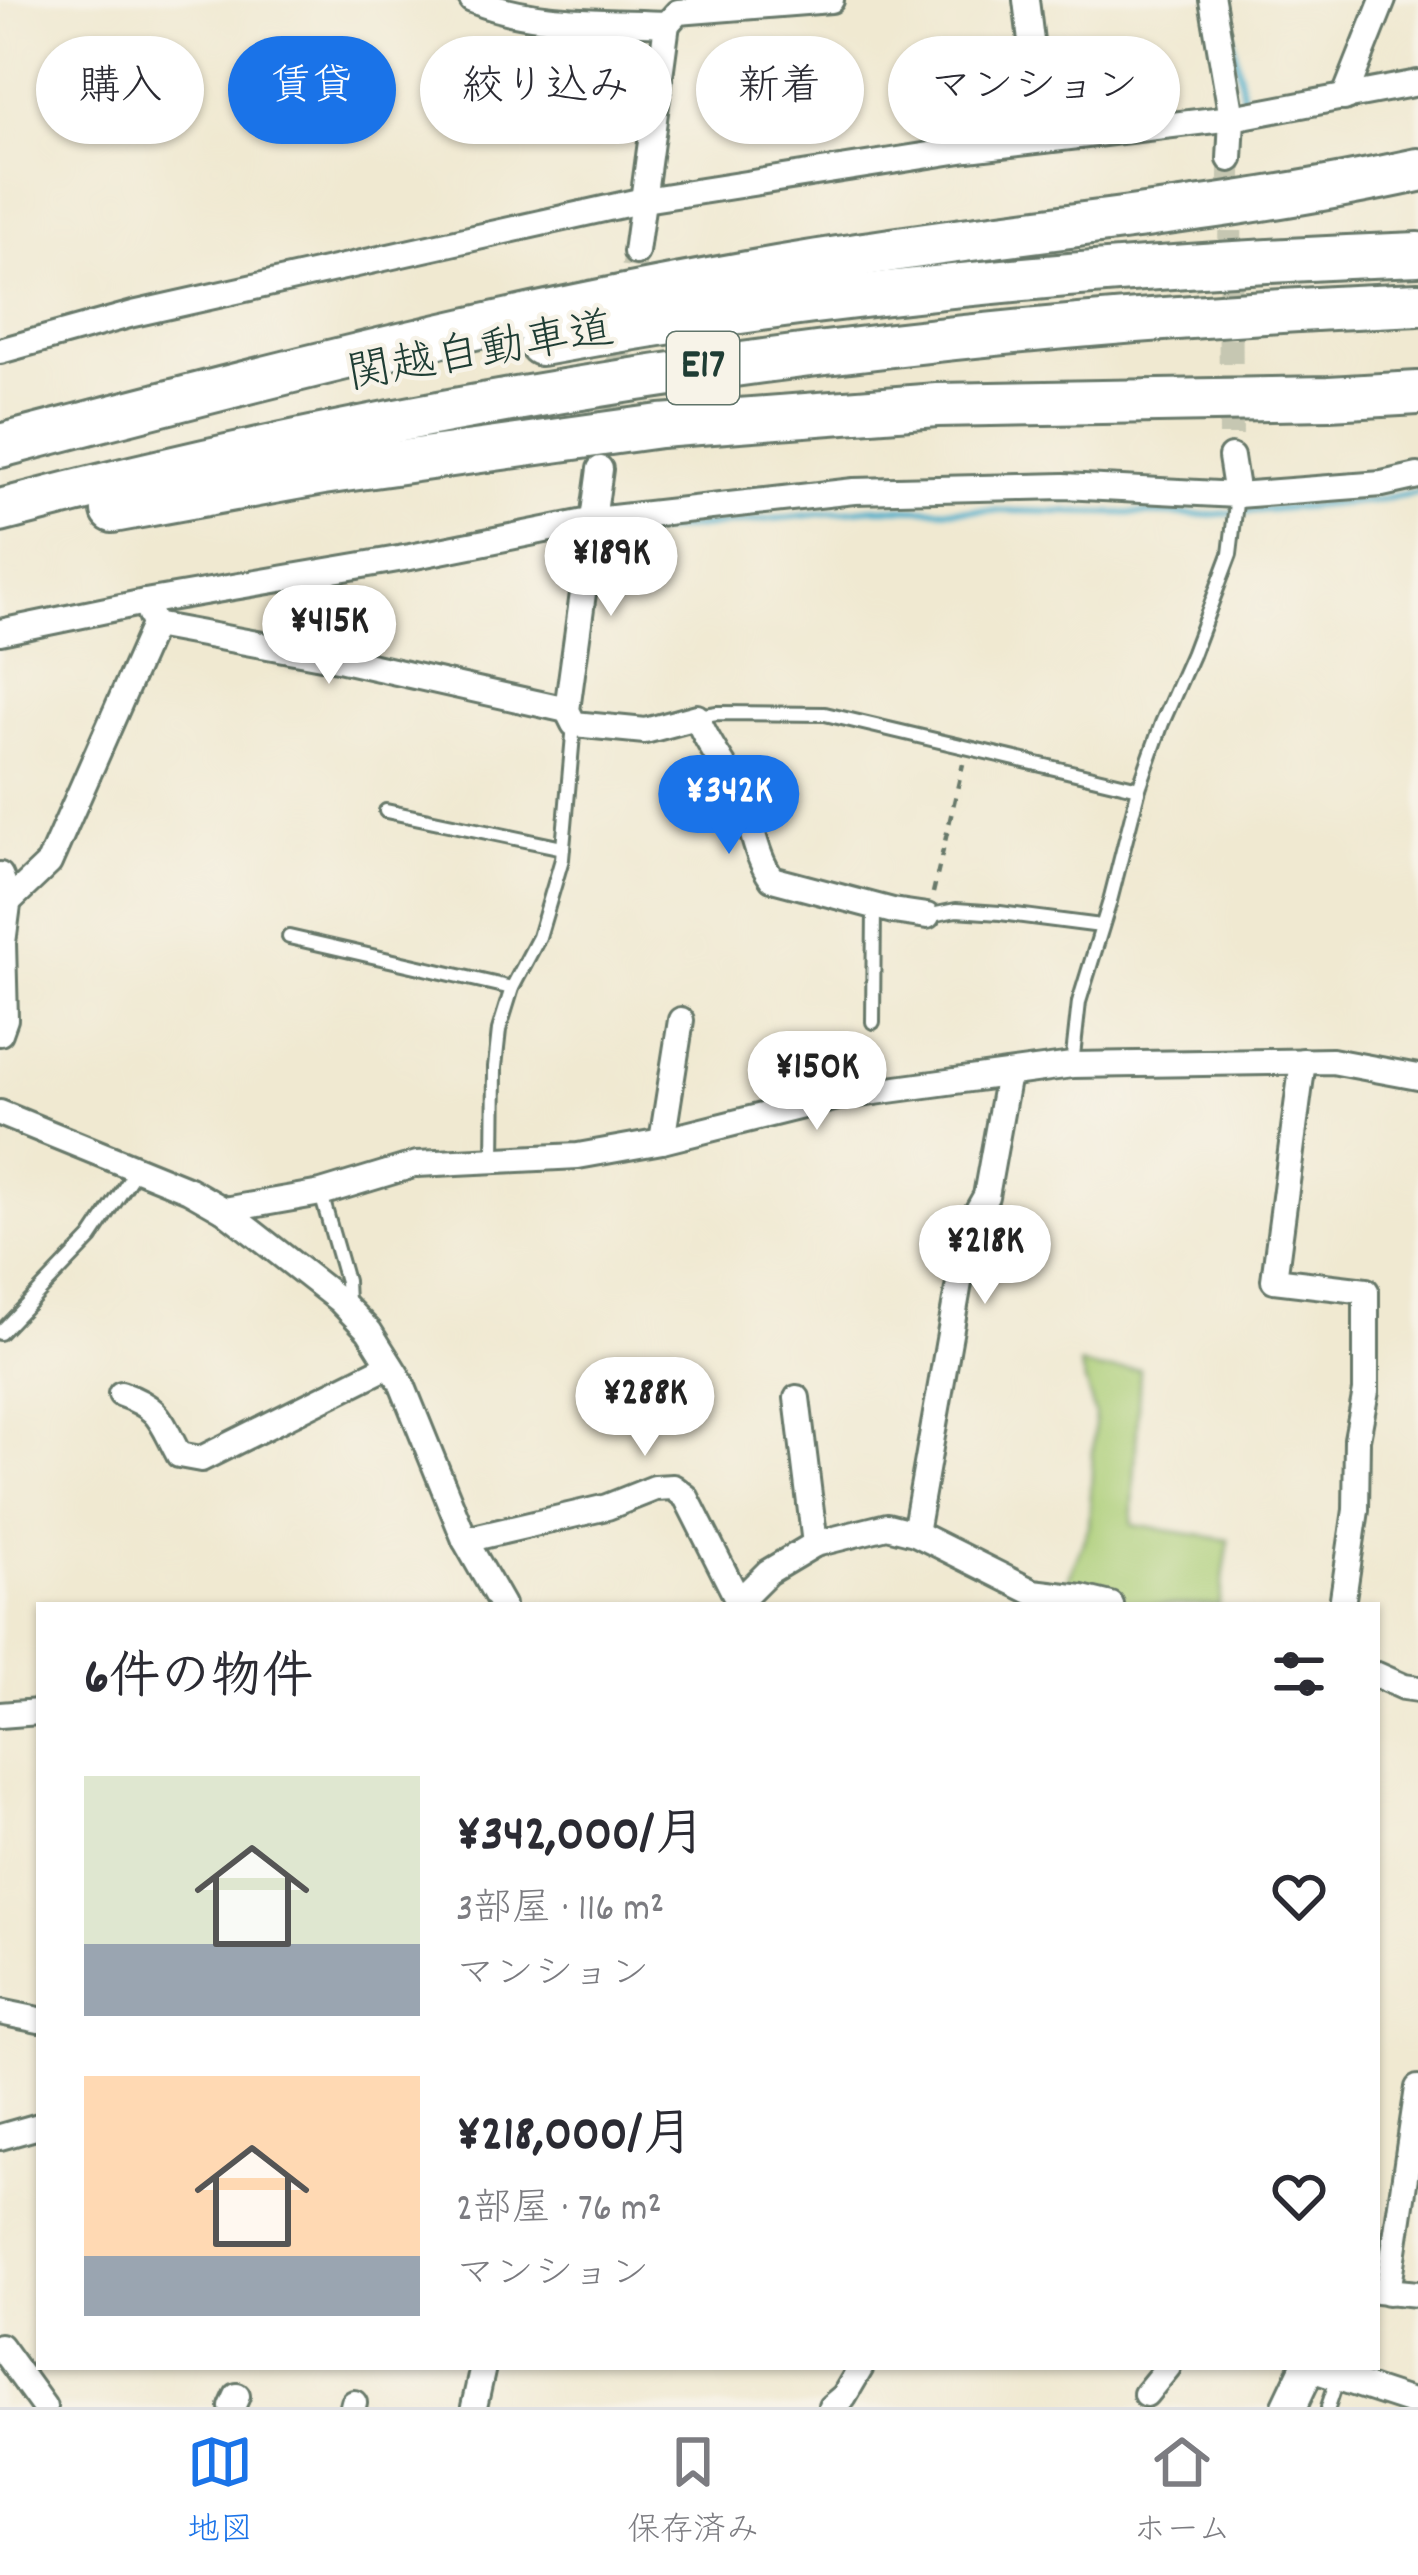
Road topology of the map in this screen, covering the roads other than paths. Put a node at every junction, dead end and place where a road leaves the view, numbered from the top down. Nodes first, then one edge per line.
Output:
1 (472, 0) edge
2 (831, 0) edge
3 (1025, 0) edge
4 (1212, 0) edge
5 (1383, 0) edge
6 (553, 9) edge
7 (667, 24) junction
8 (1030, 36) edge
9 (1418, 83) edge
10 (1345, 98) junction
11 (1232, 118) junction
12 (1180, 124) edge
13 (1010, 144) edge
14 (1230, 159) tunnel mouth
15 (1418, 170) edge
16 (644, 200) junction
17 (636, 252) tunnel mouth
18 (1418, 254) edge
19 (1418, 304) edge
20 (0, 351) edge
21 (1418, 393) edge
22 (0, 446) edge
23 (1231, 457) tunnel mouth
24 (0, 460) edge
25 (600, 469) tunnel mouth
26 (1418, 476) edge
27 (1236, 499) junction
28 (0, 511) edge
29 (595, 520) junction
30 (0, 538) edge
31 (150, 613) junction
32 (0, 632) edge
33 (570, 717) junction
34 (697, 717) junction
35 (1139, 788) junction
36 (386, 811) dead end
37 (562, 848) junction
38 (0, 875) edge
39 (8, 902) junction
40 (874, 906) junction
41 (927, 916) joint
42 (1101, 926) junction
43 (289, 938) dead end
44 (512, 988) junction
45 (681, 1020) dead end
46 (873, 1022) dead end
47 (0, 1033) edge
48 (1303, 1061) junction
49 (1072, 1065) junction
50 (1008, 1074) junction
51 (1418, 1077) edge
52 (2, 1118) edge
53 (662, 1141) junction
54 (494, 1160) junction
55 (137, 1169) junction
56 (321, 1192) junction
57 (224, 1210) junction
58 (347, 1309) junction
59 (0, 1333) edge
60 (390, 1365) junction
61 (121, 1394) dead end
62 (797, 1398) dead end
63 (915, 1533) junction
64 (465, 1540) junction
65 (815, 1544) junction
66 (1031, 1599) edge
67 (500, 1602) edge
68 (737, 1602) edge
69 (738, 1602) edge
70 (1071, 1602) edge
71 (1342, 1602) edge
72 (1380, 1676) edge
73 (1418, 1689) edge
74 (36, 1712) edge
75 (0, 1715) edge
76 (0, 2012) edge
77 (36, 2019) edge
78 (1418, 2088) edge
79 (36, 2127) edge
80 (0, 2137) edge
81 (1414, 2142) edge
82 (1383, 2291) edge
83 (1418, 2294) edge
84 (0, 2346) edge
85 (482, 2370) edge
86 (859, 2370) edge
87 (1166, 2370) edge
88 (1324, 2370) edge
89 (1146, 2394) dead end
90 (841, 2403) edge
91 (1418, 2404) edge
92 (44, 2407) edge
93 (474, 2407) edge
94 (1288, 2407) edge
95 (1328, 2407) edge

1 - 6 street
2 - 7 street
3 - 8 street
4 - 11 street
5 - 10 street
6 - 7 street
7 - 16 street
9 - 10 street
10 - 11 street
11 - 12 street
11 - 14 street
13 - 16 street
15 - 22 highway
16 - 17 street
16 - 20 street
18 - 24 highway, 関越自動車道 / E17
19 - 28 highway, 関越自動車道 / E17
21 - 30 highway
23 - 27 street
25 - 29 street
26 - 27 street
27 - 29 street
27 - 35 lane
29 - 31 street
29 - 33 street
31 - 32 street
31 - 33 street
31 - 39 street
33 - 34 street
33 - 37 lane
34 - 35 lane
34 - 40 street
35 - 42 lane
36 - 37 lane
37 - 44 lane
38 - 39 street
39 - 47 street
40 - 41 street
40 - 46 lane
41 - 42 lane
42 - 49 lane
43 - 44 lane
44 - 54 lane
45 - 53 street
48 - 49 street
48 - 51 street
48 - 71 street
49 - 50 street
50 - 53 street
50 - 63 street
52 - 55 street
53 - 54 street
54 - 56 street
55 - 57 street
55 - 59 lane
56 - 57 street
56 - 58 lane
57 - 58 street
58 - 60 street
60 - 61 street
60 - 64 street
62 - 65 street
63 - 65 street
63 - 66 street
64 - 67 street
64 - 68 street
65 - 69 street
66 - 70 street
72 - 73 street
74 - 75 street
76 - 77 street
78 - 81 street
79 - 80 street
81 - 82 street
82 - 83 street
84 - 92 street
85 - 93 street
86 - 90 street
87 - 89 street
88 - 91 street
88 - 94 street
88 - 95 lane

